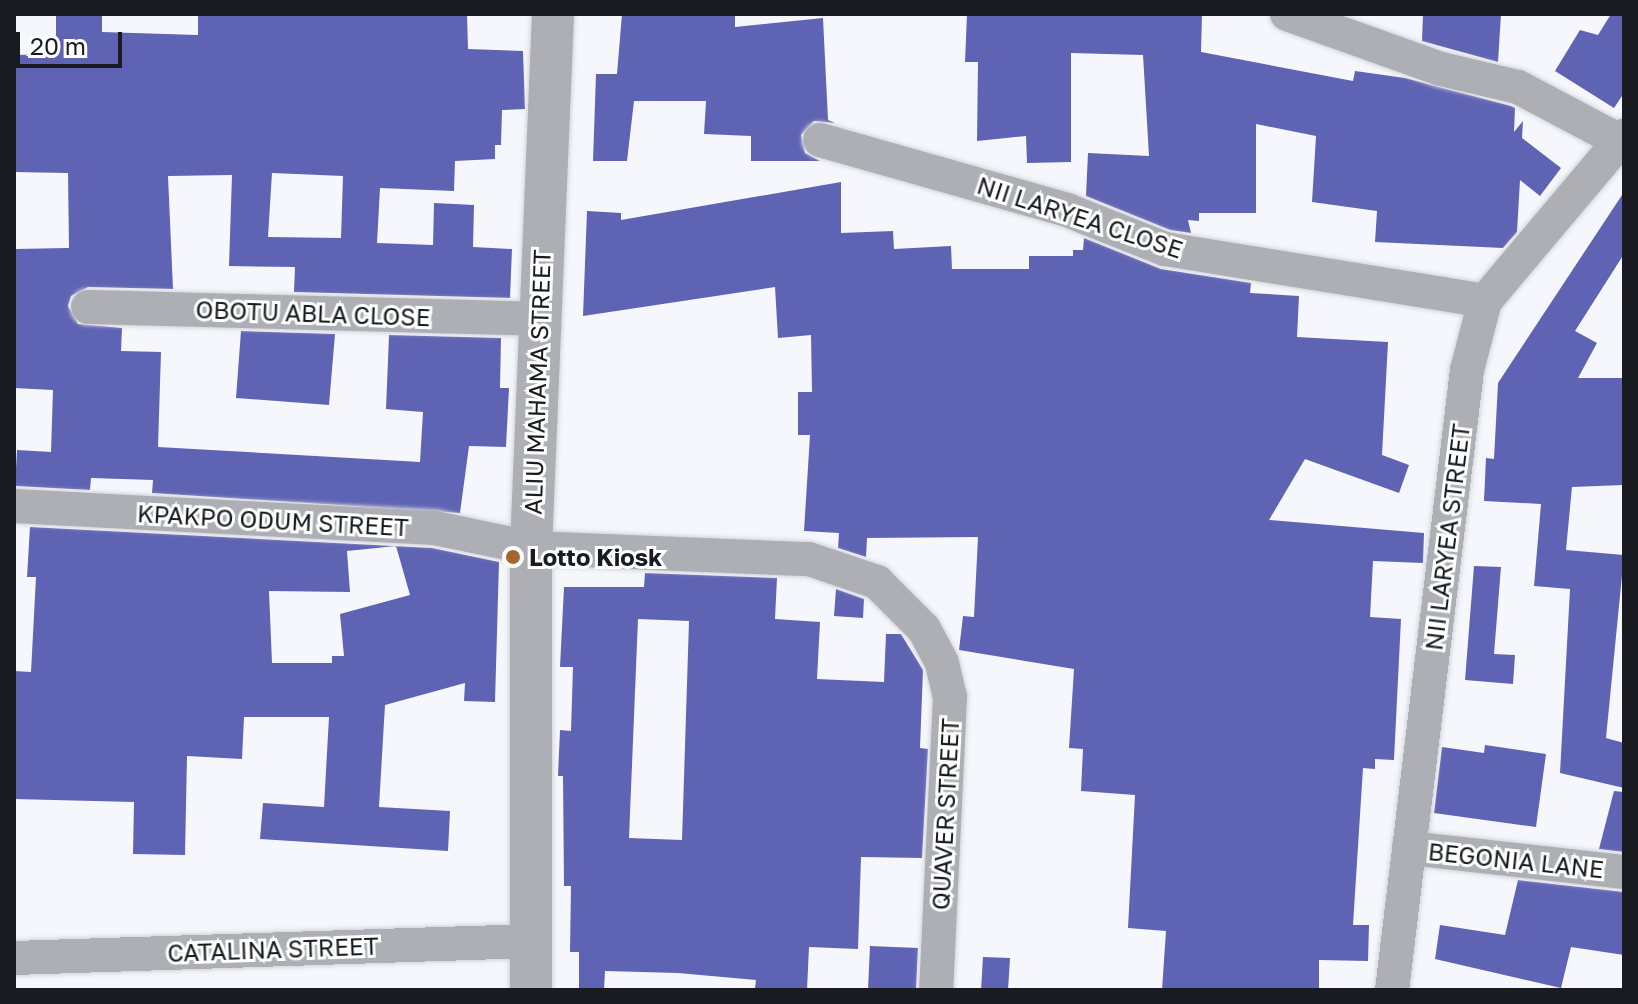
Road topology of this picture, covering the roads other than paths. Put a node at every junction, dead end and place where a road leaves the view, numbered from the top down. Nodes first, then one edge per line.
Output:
1 (553, 14) edge
2 (1287, 14) edge
3 (1622, 139) edge
4 (820, 140) dead end
5 (1485, 301) junction
6 (88, 307) dead end
7 (539, 319) junction
8 (14, 506) edge
9 (531, 548) junction
10 (1409, 848) junction
11 (1624, 872) edge
12 (531, 941) junction
13 (14, 958) edge
14 (531, 990) edge
15 (936, 990) edge
16 (1392, 990) edge

1 - 7 street, ALIU MAHAMA STREET
2 - 3 street
3 - 5 street, NII LARYEA STREET
4 - 5 street, NII LARYEA CLOSE
5 - 10 street, NII LARYEA STREET
6 - 7 street, OBOTU ABLA CLOSE
7 - 9 street, ALIU MAHAMA STREET
8 - 9 street, KPAKPO ODUM STREET
9 - 12 street, ALIU MAHAMA STREET
9 - 15 street, QUAVER STREET
10 - 11 street, BEGONIA LANE
10 - 16 street, NII LARYEA STREET
12 - 13 street, CATALINA STREET
12 - 14 street, ALIU MAHAMA STREET

